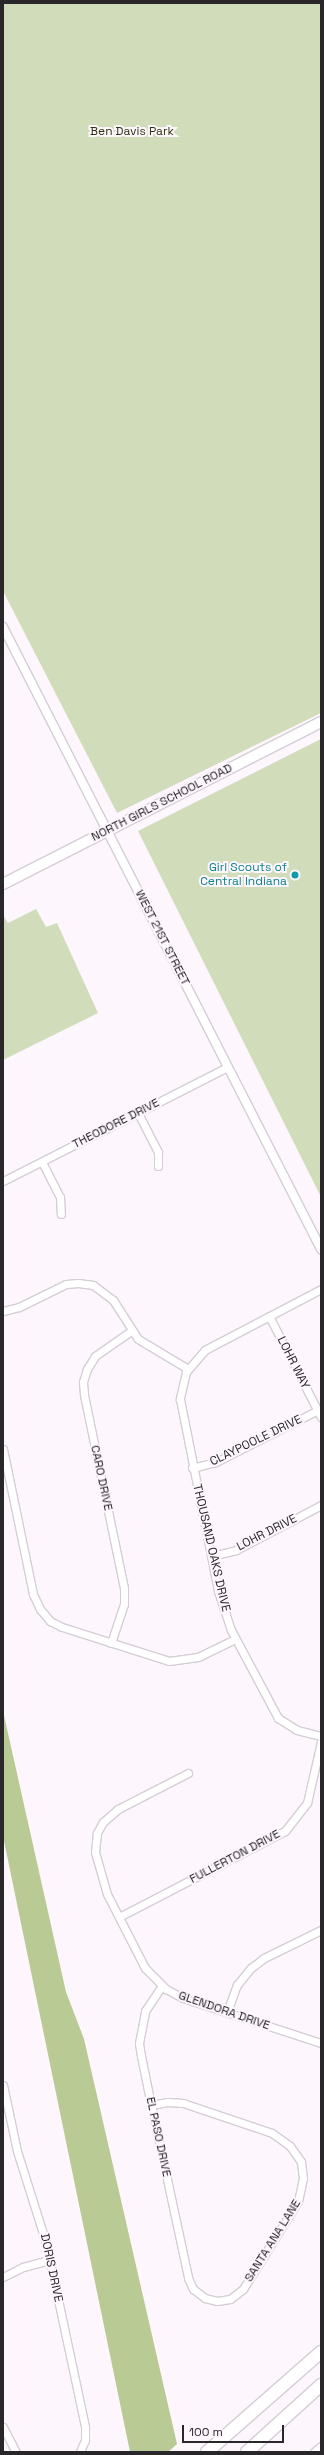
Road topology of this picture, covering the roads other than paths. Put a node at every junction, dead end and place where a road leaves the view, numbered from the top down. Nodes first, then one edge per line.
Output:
1 (3, 627) edge
2 (321, 722) edge
3 (107, 832) junction
4 (3, 884) edge
5 (228, 1067) junction
6 (138, 1113) junction
7 (42, 1162) junction
8 (158, 1166) dead end
9 (3, 1181) edge
10 (61, 1214) dead end
11 (321, 1249) edge
12 (321, 1289) edge
13 (3, 1311) edge
14 (269, 1316) junction
15 (131, 1331) junction
16 (188, 1369) junction
17 (319, 1413) edge
18 (3, 1449) edge
19 (192, 1468) junction
20 (321, 1506) edge
21 (211, 1556) junction
22 (235, 1639) junction
23 (111, 1644) junction
24 (321, 1736) edge
25 (321, 1742) edge
26 (188, 1774) dead end
27 (119, 1917) junction
28 (321, 1930) edge
29 (162, 1986) junction
30 (227, 2012) junction
31 (321, 2043) edge
32 (3, 2085) edge
33 (151, 2105) junction
34 (50, 2260) junction
35 (3, 2277) edge
36 (194, 2291) joint
37 (321, 2352) edge
38 (321, 2385) edge
39 (3, 2427) edge
40 (6, 2438) edge
41 (321, 2446) edge
42 (16, 2452) edge
43 (80, 2452) edge
44 (207, 2452) edge
45 (247, 2452) edge
46 (314, 2452) edge

1 - 3 street, WEST 21ST STREET
2 - 3 main road, NORTH GIRLS SCHOOL ROAD
3 - 4 main road, NORTH GIRLS SCHOOL ROAD
3 - 5 street, WEST 21ST STREET
5 - 6 street, THEODORE DRIVE
5 - 11 street, WEST 21ST STREET
6 - 7 street, THEODORE DRIVE
6 - 8 street
7 - 9 street, THEODORE DRIVE
7 - 10 street
12 - 14 street
13 - 15 street
14 - 16 street
14 - 17 street, LOHR WAY
15 - 16 street
15 - 23 street, CARO DRIVE
16 - 19 street, THOUSAND OAKS DRIVE
17 - 19 street, CLAYPOOLE DRIVE
18 - 23 street
19 - 21 street, THOUSAND OAKS DRIVE
20 - 21 street, LOHR DRIVE
21 - 22 street, THOUSAND OAKS DRIVE
22 - 23 street
22 - 24 street, THOUSAND OAKS DRIVE
25 - 27 street, FULLERTON DRIVE
26 - 27 street, GLENDORA DRIVE
27 - 29 street, GLENDORA DRIVE
28 - 30 street
29 - 30 street, GLENDORA DRIVE
29 - 33 street, EL PASO DRIVE
30 - 31 street, GLENDORA DRIVE
32 - 34 street, DORIS DRIVE
33 - 36 street, EL PASO DRIVE
33 - 36 street, SANTA ANA LANE
34 - 35 street
34 - 43 street, DORIS DRIVE
37 - 44 highway
38 - 45 highway
39 - 40 street
40 - 42 street
41 - 46 street

